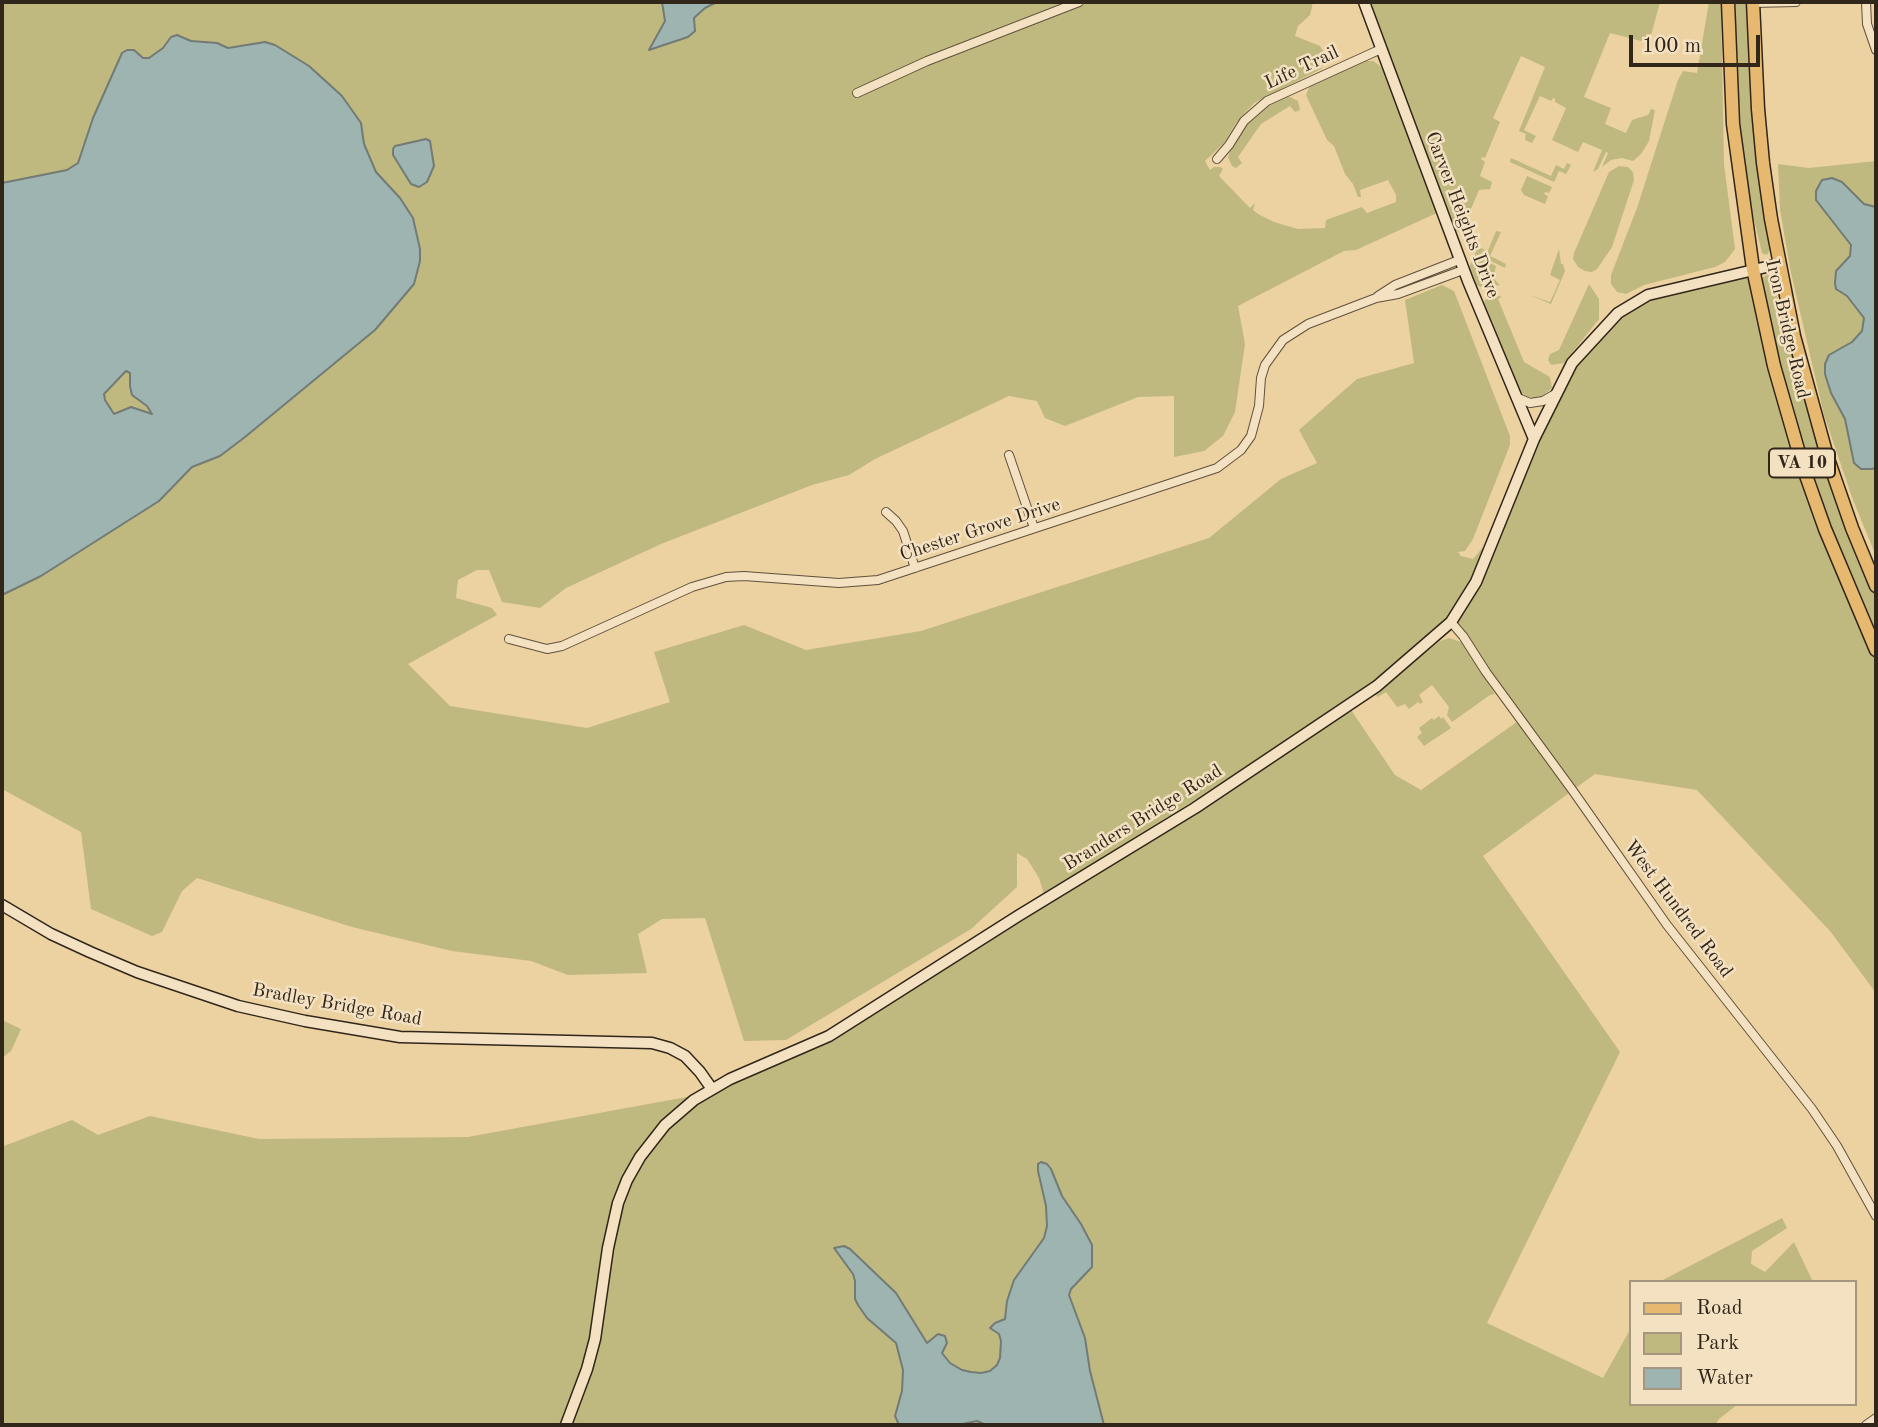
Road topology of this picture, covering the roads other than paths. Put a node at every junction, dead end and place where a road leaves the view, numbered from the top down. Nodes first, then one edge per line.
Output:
1 (1079, 2) edge
2 (1364, 2) edge
3 (1728, 2) edge
4 (1753, 2) edge
5 (1796, 2) edge
6 (1866, 2) edge
7 (1381, 49) junction
8 (1876, 50) edge
9 (856, 93) dead end
10 (1217, 159) dead end
11 (1779, 264) junction
12 (1461, 265) junction
13 (1753, 269) junction
14 (1557, 392) junction
15 (1516, 397) junction
16 (1534, 439) junction
17 (1009, 456) dead end
18 (886, 512) dead end
19 (1034, 528) junction
20 (915, 568) junction
21 (1876, 586) edge
22 (1451, 622) junction
23 (509, 639) dead end
24 (1876, 650) edge
25 (2, 905) edge
26 (712, 1089) junction
27 (1876, 1216) edge
28 (1876, 1418) edge
29 (566, 1425) edge
30 (1866, 1425) edge

1 - 9 street
2 - 7 street, Carver Heights Drive
3 - 13 main road, Iron Bridge Road / VA 10
4 - 5 street
4 - 11 main road, Iron Bridge Road / VA 10
6 - 8 street
7 - 10 street, Life Trail
7 - 12 street, Carver Heights Drive
11 - 13 street, Branders Bridge Road
11 - 21 main road, Iron Bridge Road / VA 10
12 - 15 street, Carver Heights Drive
12 - 19 street, Chester Grove Drive
13 - 14 street, Branders Bridge Road
13 - 24 main road, Iron Bridge Road / VA 10
14 - 15 street
14 - 16 street, Branders Bridge Road
15 - 16 street, Carver Heights Drive
16 - 22 street, Branders Bridge Road
17 - 19 street
18 - 20 street
19 - 20 street, Chester Grove Drive
20 - 23 street, Chester Grove Drive
22 - 26 street, Branders Bridge Road
22 - 27 street, West Hundred Road
25 - 26 street, Bradley Bridge Road
26 - 29 street, Branders Bridge Road
28 - 30 street

